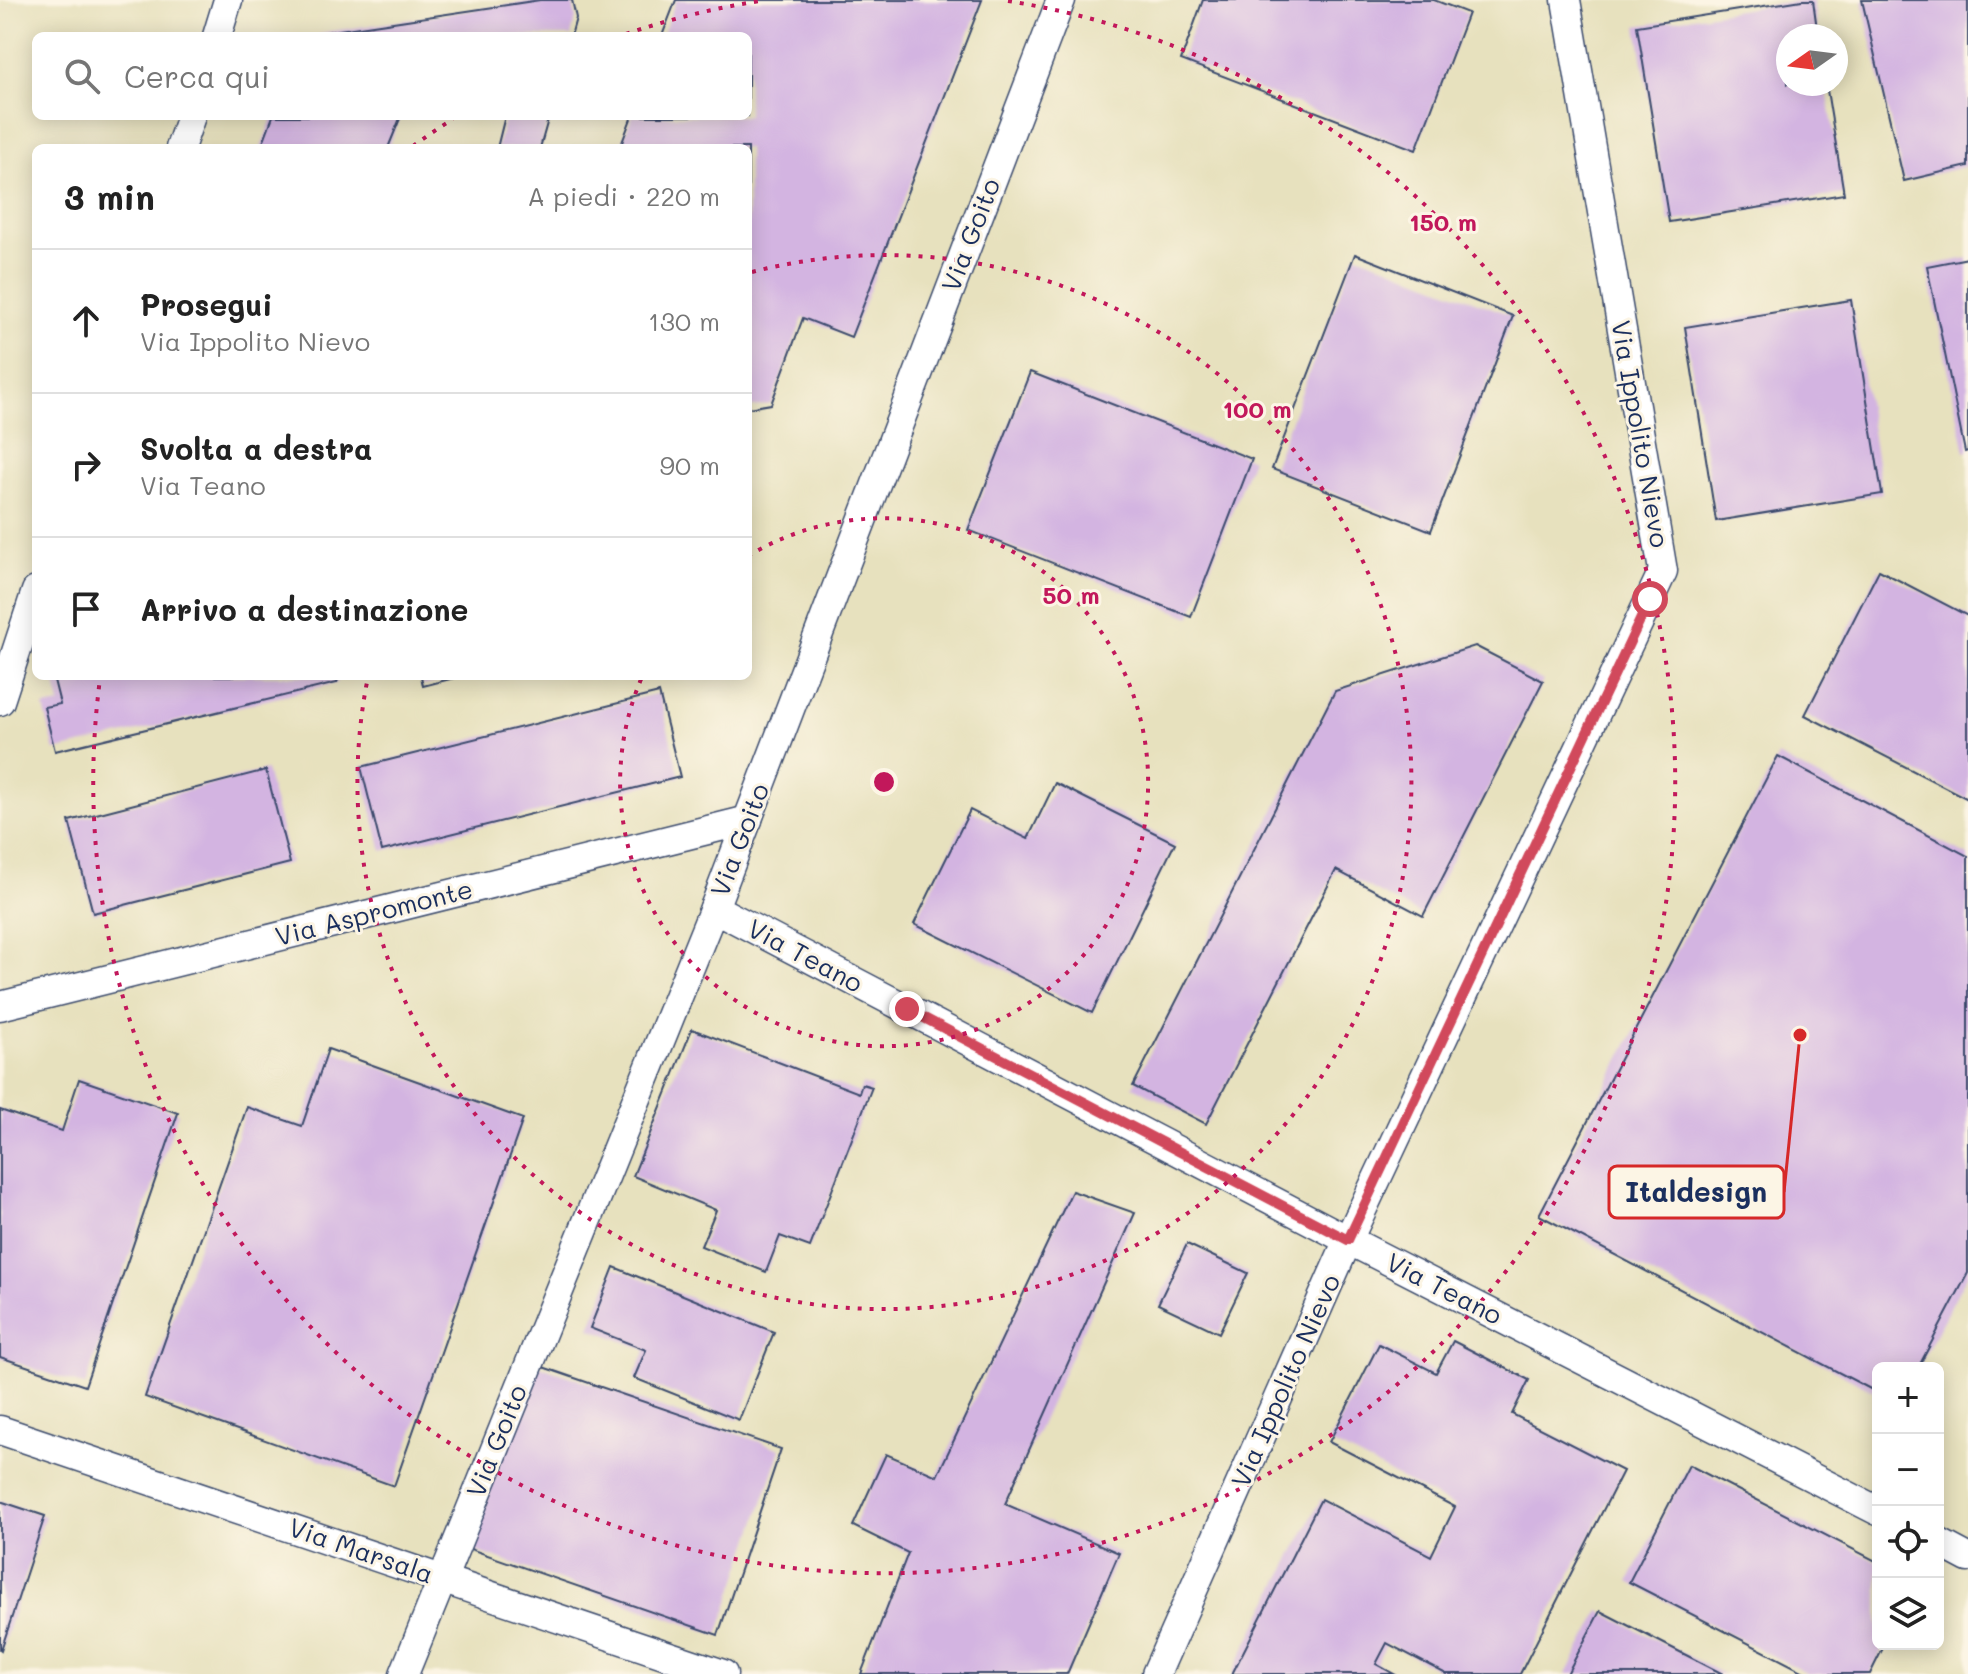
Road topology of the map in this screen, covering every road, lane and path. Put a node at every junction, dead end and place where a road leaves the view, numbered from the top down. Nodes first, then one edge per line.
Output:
1 (228, 0) edge
2 (1061, 0) edge
3 (1566, 0) edge
4 (218, 32) edge
5 (190, 120) edge
6 (181, 144) edge
7 (32, 603) edge
8 (0, 701) edge
9 (748, 820) junction
10 (714, 908) junction
11 (0, 1006) edge
12 (1348, 1240) junction
13 (0, 1430) edge
14 (1872, 1508) edge
15 (1944, 1545) edge
16 (1968, 1558) edge
17 (442, 1578) junction
18 (404, 1674) edge
19 (723, 1674) edge
20 (1156, 1674) edge

1 - 4 street
2 - 9 street, Via Goito
3 - 12 street, Via Ippolito Nievo
5 - 6 street
7 - 8 street
9 - 10 street, Via Goito
9 - 11 street, Via Aspromonte
10 - 12 street, Via Teano
10 - 17 street, Via Goito
12 - 14 street, Via Teano
12 - 20 street, Via Ippolito Nievo
13 - 17 street, Via Marsala
15 - 16 street
17 - 18 street, Via Goito
17 - 19 street, Via Marsala

